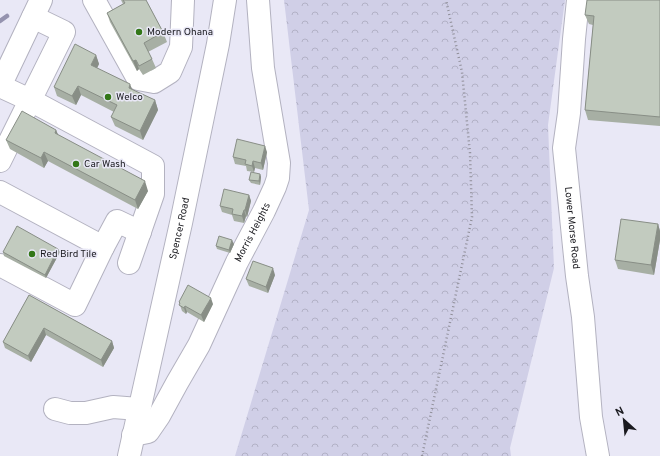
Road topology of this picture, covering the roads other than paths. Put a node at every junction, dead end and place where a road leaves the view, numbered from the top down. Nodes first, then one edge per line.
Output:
1 (94, 0) edge
2 (183, 0) edge
3 (225, 0) edge
4 (258, 0) edge
5 (578, 0) edge
6 (37, 8) edge
7 (0, 86) edge
8 (30, 100) junction
9 (0, 161) edge
10 (0, 192) edge
11 (140, 232) junction
12 (103, 247) junction
13 (129, 263) dead end
14 (0, 265) edge
15 (55, 409) dead end
16 (139, 409) junction
17 (133, 434) junction
18 (128, 456) edge
19 (598, 456) edge

1 - 2 street
3 - 16 street, Spencer Road
4 - 17 street, Morris Heights
5 - 19 street, Lower Morse Road
6 - 7 street
6 - 8 street
7 - 8 street
8 - 9 street
8 - 11 street
10 - 12 street
11 - 12 street
11 - 13 street
12 - 14 street
15 - 16 street
16 - 17 street, Spencer Road
17 - 18 street, Spencer Road

